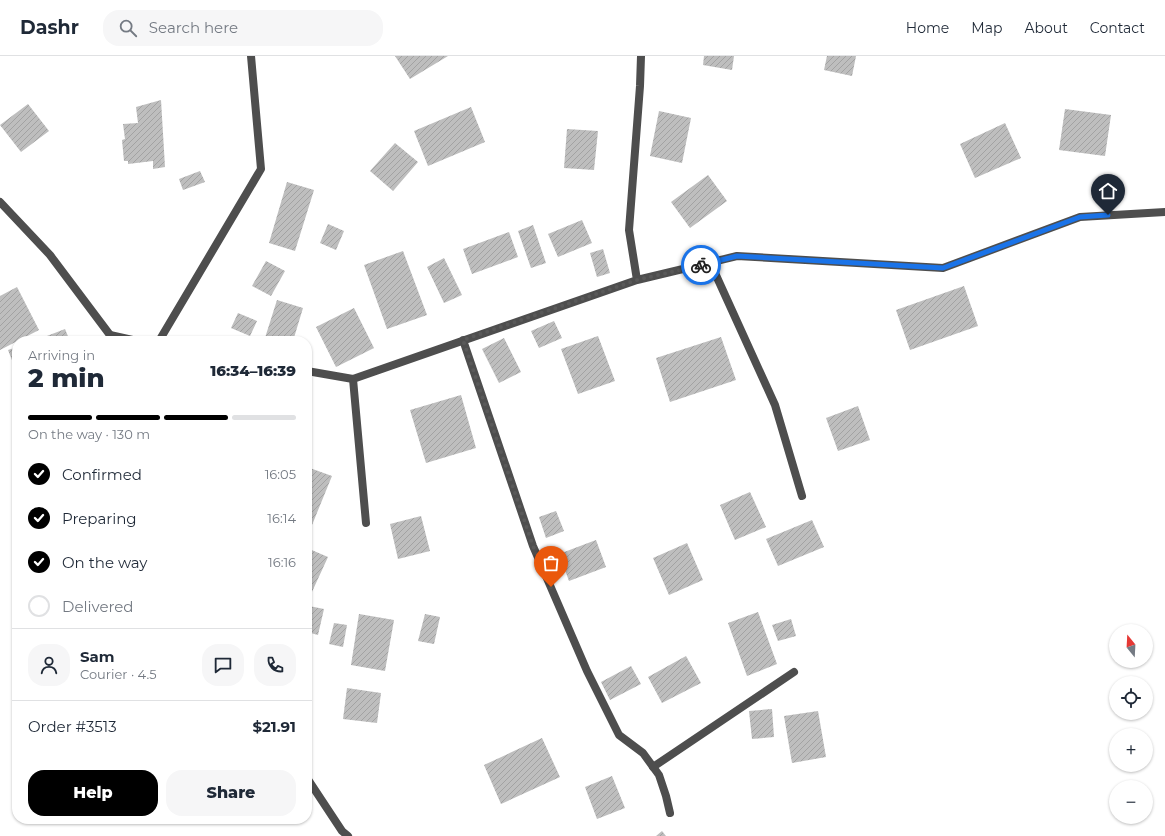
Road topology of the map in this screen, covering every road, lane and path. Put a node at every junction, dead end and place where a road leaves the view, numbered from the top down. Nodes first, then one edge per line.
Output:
1 (251, 56) edge
2 (641, 56) edge
3 (0, 202) edge
4 (1165, 212) edge
5 (710, 262) junction
6 (637, 280) junction
7 (110, 336) edge
8 (162, 336) edge
9 (463, 340) junction
10 (312, 373) edge
11 (353, 380) junction
12 (802, 496) dead end
13 (366, 524) dead end
14 (794, 672) dead end
15 (653, 767) junction
16 (312, 786) edge
17 (670, 813) dead end
18 (348, 836) edge

1 - 8 street
2 - 6 street
3 - 7 street
4 - 5 street
5 - 6 street
5 - 12 street
6 - 9 street
9 - 11 street
9 - 15 street
10 - 11 street
11 - 13 street
14 - 15 street
15 - 17 street
16 - 18 street

